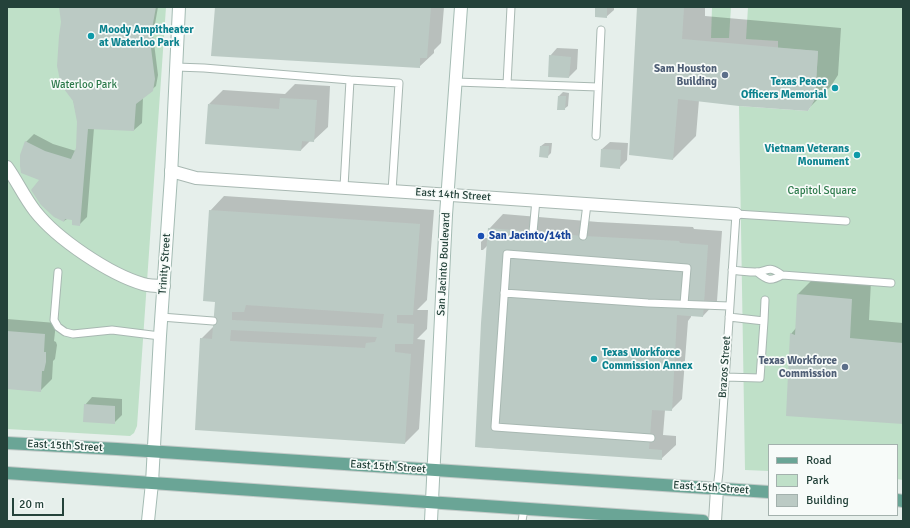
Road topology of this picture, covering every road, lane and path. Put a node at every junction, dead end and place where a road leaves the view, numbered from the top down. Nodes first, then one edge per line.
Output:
1 (179, 7) edge
2 (461, 7) edge
3 (511, 7) edge
4 (601, 30) dead end
5 (176, 67) junction
6 (350, 80) junction
7 (456, 82) junction
8 (507, 84) junction
9 (598, 87) junction
10 (596, 136) dead end
11 (7, 167) edge
12 (171, 171) junction
13 (344, 188) junction
14 (392, 191) junction
15 (448, 194) junction
16 (536, 200) junction
17 (587, 204) junction
18 (736, 214) junction
19 (846, 221) dead end
20 (534, 232) dead end
21 (583, 236) dead end
22 (732, 270) junction
23 (58, 272) dead end
24 (891, 283) dead end
25 (164, 286) junction
26 (504, 293) junction
27 (765, 300) dead end
28 (684, 304) junction
29 (729, 306) junction
30 (161, 317) junction
31 (728, 317) junction
32 (213, 321) dead end
33 (764, 321) junction
34 (160, 336) junction
35 (725, 377) junction
36 (651, 438) dead end
37 (7, 443) edge
38 (154, 452) junction
39 (434, 470) junction
40 (7, 473) edge
41 (152, 483) junction
42 (716, 489) junction
43 (768, 492) edge
44 (432, 503) junction
45 (523, 515) edge
46 (148, 521) edge
47 (431, 521) edge
48 (703, 521) edge
49 (715, 521) edge

1 - 5 main road, Trinity Street
2 - 7 main road, San Jacinto Boulevard
3 - 8 lane
4 - 9 lane
5 - 6 lane
5 - 12 main road, Trinity Street
6 - 13 lane
6 - 14 lane
7 - 8 lane
7 - 15 main road, San Jacinto Boulevard
8 - 9 lane
9 - 10 lane
11 - 25 main road
12 - 13 main road, East 14th Street
12 - 25 main road, Trinity Street
13 - 14 main road, East 14th Street
14 - 15 main road, East 14th Street
15 - 16 main road, East 14th Street
15 - 39 main road, San Jacinto Boulevard
16 - 17 main road, East 14th Street
16 - 20 lane
17 - 18 main road, East 14th Street
17 - 21 lane
18 - 19 lane
18 - 22 lane, Brazos Street
22 - 24 lane
22 - 29 lane, Brazos Street
23 - 34 lane
25 - 30 main road, Trinity Street
26 - 28 lane
26 - 28 lane
26 - 36 lane
27 - 33 lane
28 - 29 lane
29 - 31 lane, Brazos Street
30 - 32 lane
30 - 34 main road, Trinity Street
31 - 33 lane
31 - 35 lane, Brazos Street
33 - 35 lane
34 - 38 main road, Trinity Street
35 - 42 lane, Brazos Street
37 - 38 main road, East 15th Street
38 - 39 main road, East 15th Street
38 - 41 main road, Trinity Street
39 - 42 main road, East 15th Street
39 - 44 main road, San Jacinto Boulevard
40 - 41 main road
41 - 44 main road
41 - 46 main road, Trinity Street
42 - 43 main road, East 15th Street
42 - 49 main road, Brazos Street
44 - 45 main road
44 - 47 main road, San Jacinto Boulevard
45 - 48 main road

